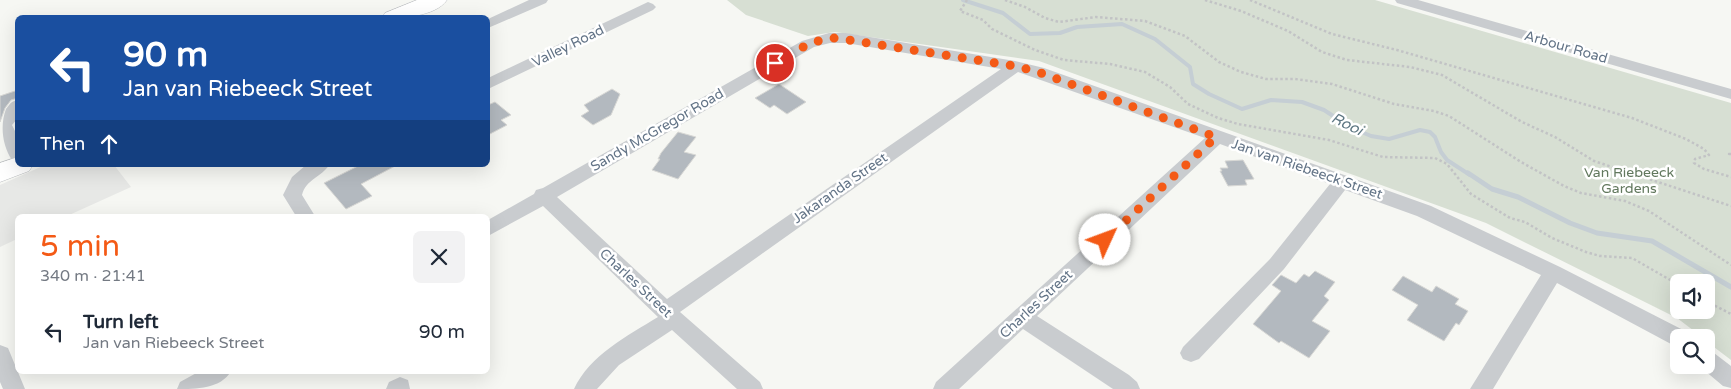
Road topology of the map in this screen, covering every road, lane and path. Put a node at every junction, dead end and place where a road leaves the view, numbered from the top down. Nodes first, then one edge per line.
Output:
1 (436, 0) edge
2 (541, 0) edge
3 (967, 0) edge
4 (1005, 0) edge
5 (1206, 0) edge
6 (1250, 0) edge
7 (1402, 0) edge
8 (648, 7) dead end
9 (400, 15) edge
10 (490, 23) edge
11 (829, 38) joint
12 (1015, 66) junction
13 (490, 83) edge
14 (1731, 94) edge
15 (15, 108) edge
16 (1216, 137) junction
17 (15, 150) edge
18 (15, 159) edge
19 (317, 167) edge
20 (0, 173) edge
21 (1731, 177) edge
22 (1342, 181) junction
23 (543, 195) junction
24 (1731, 206) edge
25 (305, 214) edge
26 (490, 228) edge
27 (1731, 265) edge
28 (1553, 272) junction
29 (1670, 280) edge
30 (1715, 306) edge
31 (669, 314) junction
32 (1731, 314) edge
33 (1022, 316) junction
34 (1670, 333) edge
35 (1190, 353) dead end
36 (2, 364) edge
37 (1715, 366) edge
38 (215, 374) edge
39 (1731, 380) edge
40 (14, 389) edge
41 (188, 389) edge
42 (585, 389) edge
43 (752, 389) edge
44 (944, 389) edge
45 (1129, 389) edge
46 (1481, 389) edge

1 - 9 highway
2 - 10 street
3 - 29 path
4 - 27 path
5 - 24 path
6 - 21 path
7 - 14 street, Arbour Road
8 - 13 street, Valley Road
11 - 12 street, Jan van Riebeeck Street
11 - 23 street, Sandy McGregor Road
12 - 16 street, Jan van Riebeeck Street
12 - 31 street, Jakaranda Street
15 - 17 street
16 - 22 street, Jan van Riebeeck Street
16 - 33 street, Charles Street
18 - 20 highway
19 - 25 street
22 - 28 street, Jan van Riebeeck Street
22 - 35 street
23 - 26 street, Sandy McGregor Road
23 - 31 street, Charles Street
28 - 34 street, Jan van Riebeeck Street
28 - 46 street
30 - 32 path
31 - 42 street, Jakaranda Street
31 - 43 street, Charles Street
33 - 44 street, Charles Street
33 - 45 street
36 - 40 street
37 - 39 street
38 - 41 street

